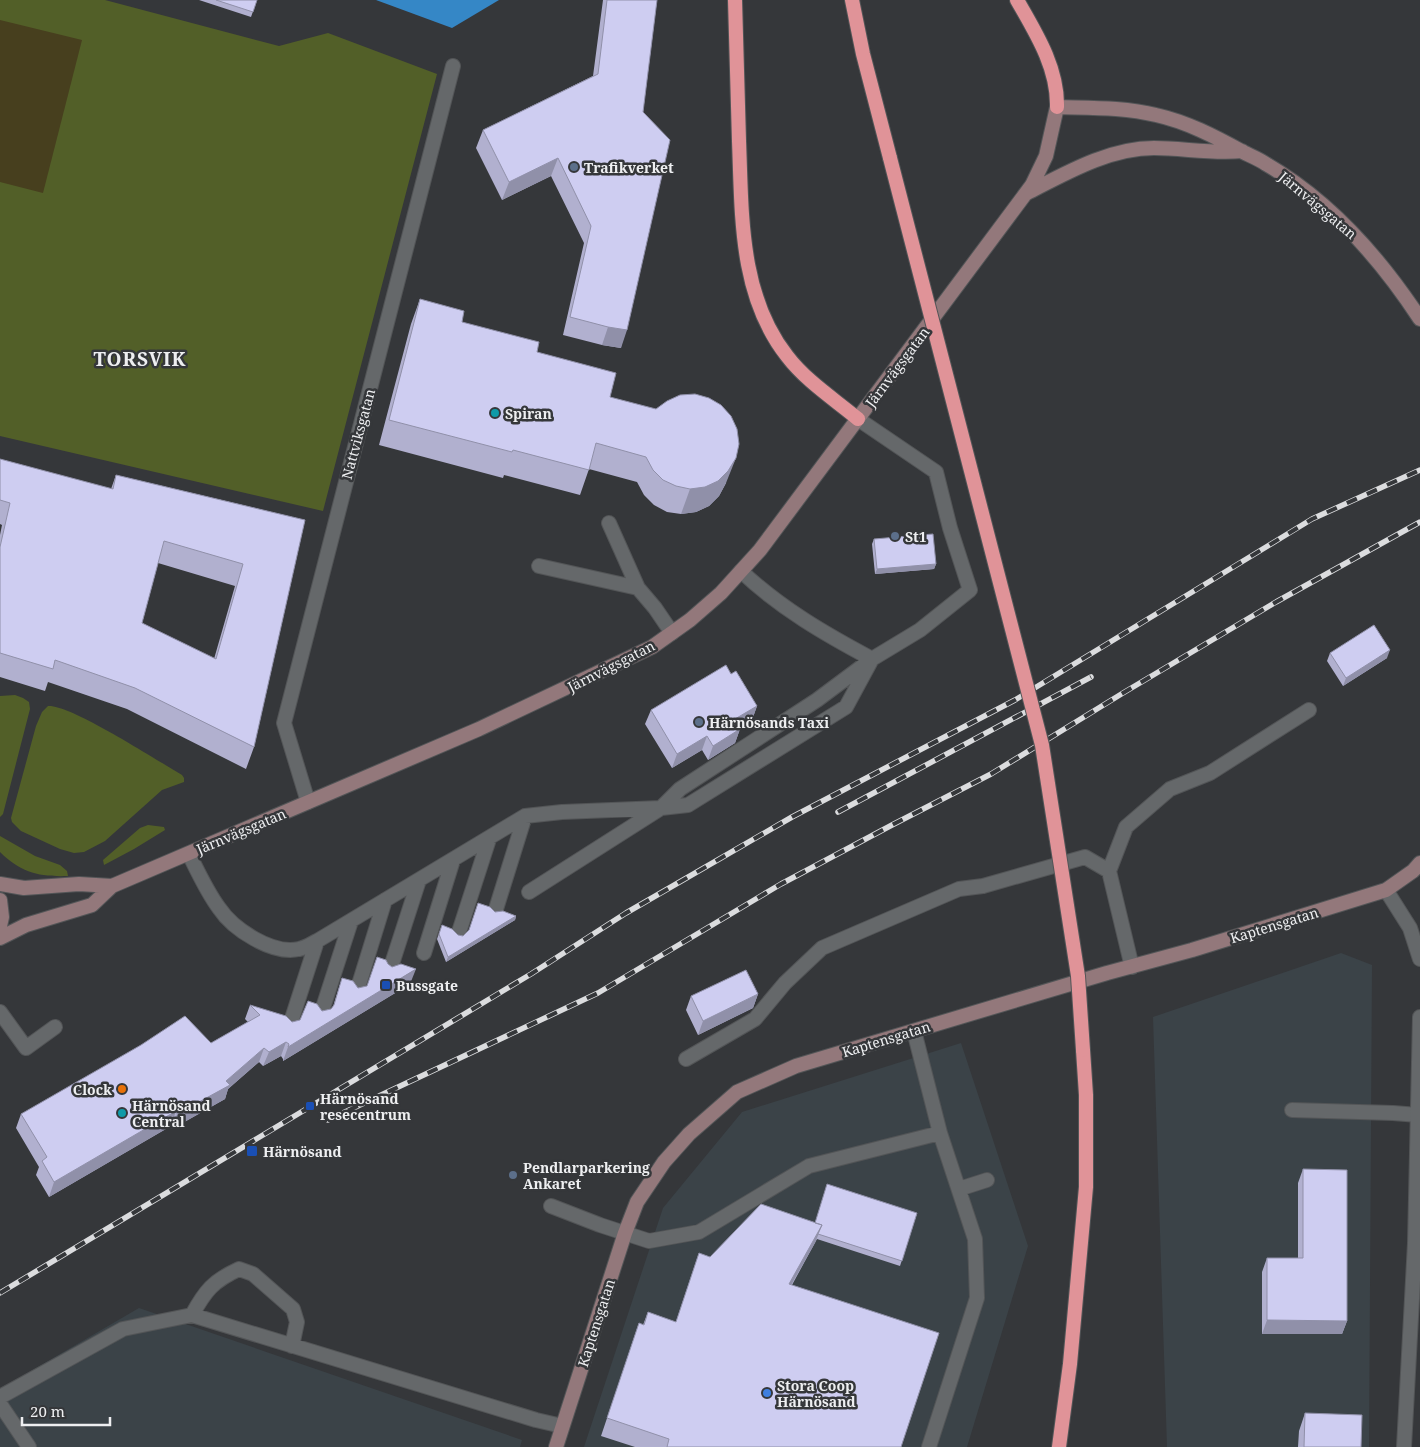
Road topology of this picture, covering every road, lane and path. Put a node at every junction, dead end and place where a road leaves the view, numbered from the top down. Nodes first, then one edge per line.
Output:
1 (735, 0) edge
2 (852, 0) edge
3 (1017, 0) edge
4 (453, 66) dead end
5 (1057, 108) junction
6 (1242, 151) junction
7 (1025, 194) junction
8 (1420, 319) edge
9 (858, 419) junction
10 (609, 522) dead end
11 (539, 566) dead end
12 (740, 571) junction
13 (638, 588) junction
14 (672, 633) junction
15 (872, 659) junction
16 (1309, 710) dead end
17 (308, 802) junction
18 (661, 808) junction
19 (525, 816) junction
20 (489, 839) junction
21 (188, 854) junction
22 (453, 860) junction
23 (1420, 863) edge
24 (1109, 871) junction
25 (419, 880) junction
26 (0, 884) edge
27 (112, 886) junction
28 (1386, 890) junction
29 (529, 892) dead end
30 (0, 900) edge
31 (384, 900) junction
32 (496, 909) dead end
33 (350, 921) junction
34 (0, 926) edge
35 (459, 932) dead end
36 (0, 938) edge
37 (317, 941) junction
38 (424, 953) dead end
39 (1420, 958) edge
40 (1132, 967) junction
41 (389, 973) edge
42 (356, 994) edge
43 (0, 1012) edge
44 (320, 1017) edge
45 (1420, 1017) edge
46 (55, 1027) dead end
47 (289, 1028) edge
48 (914, 1031) junction
49 (686, 1059) dead end
50 (1292, 1110) dead end
51 (1418, 1115) junction
52 (940, 1133) junction
53 (987, 1180) dead end
54 (958, 1189) junction
55 (551, 1206) dead end
56 (625, 1233) junction
57 (1418, 1243) edge
58 (192, 1315) junction
59 (292, 1346) junction
60 (0, 1397) edge
61 (0, 1404) edge
62 (562, 1426) junction
63 (1058, 1443) edge
64 (29, 1447) edge
65 (556, 1447) edge
66 (929, 1447) edge
67 (1404, 1447) edge

1 - 9 highway
2 - 63 highway, bridge
3 - 5 highway
4 - 17 street, Nattviksgatan
5 - 6 main road, Järnvägsgatan
5 - 7 main road, Järnvägsgatan
6 - 7 main road, Järnvägsgatan
6 - 8 main road, Järnvägsgatan
7 - 9 main road, Järnvägsgatan
9 - 12 main road, Järnvägsgatan
9 - 15 street
10 - 13 street
11 - 13 street
12 - 14 main road, Järnvägsgatan
12 - 15 street
13 - 14 street
14 - 17 main road, Järnvägsgatan
15 - 18 street
15 - 18 street
16 - 24 street
17 - 21 main road, Järnvägsgatan
18 - 19 street
18 - 29 street
19 - 20 street
19 - 32 street
20 - 22 street
20 - 35 street
21 - 27 main road, Järnvägsgatan
21 - 37 street
22 - 25 street
22 - 38 street
23 - 28 main road, Kaptensgatan
24 - 40 street
24 - 49 street
25 - 31 street
25 - 41 street
26 - 27 main road, Järnvägsgatan
27 - 36 main road, Järnvägsgatan
28 - 39 street
28 - 40 main road, Kaptensgatan
30 - 34 main road
31 - 33 street
31 - 42 street
33 - 37 street
33 - 44 street
37 - 47 street
40 - 48 main road, Kaptensgatan
43 - 46 street
45 - 51 street
48 - 52 street
48 - 56 main road, Kaptensgatan
50 - 51 street
51 - 57 street
52 - 54 street
52 - 56 street
53 - 54 street
54 - 66 street
55 - 56 street
56 - 62 main road, Kaptensgatan
57 - 67 street
58 - 59 street
58 - 59 street
58 - 60 street
59 - 62 street
61 - 64 street
62 - 65 main road, Kaptensgatan

